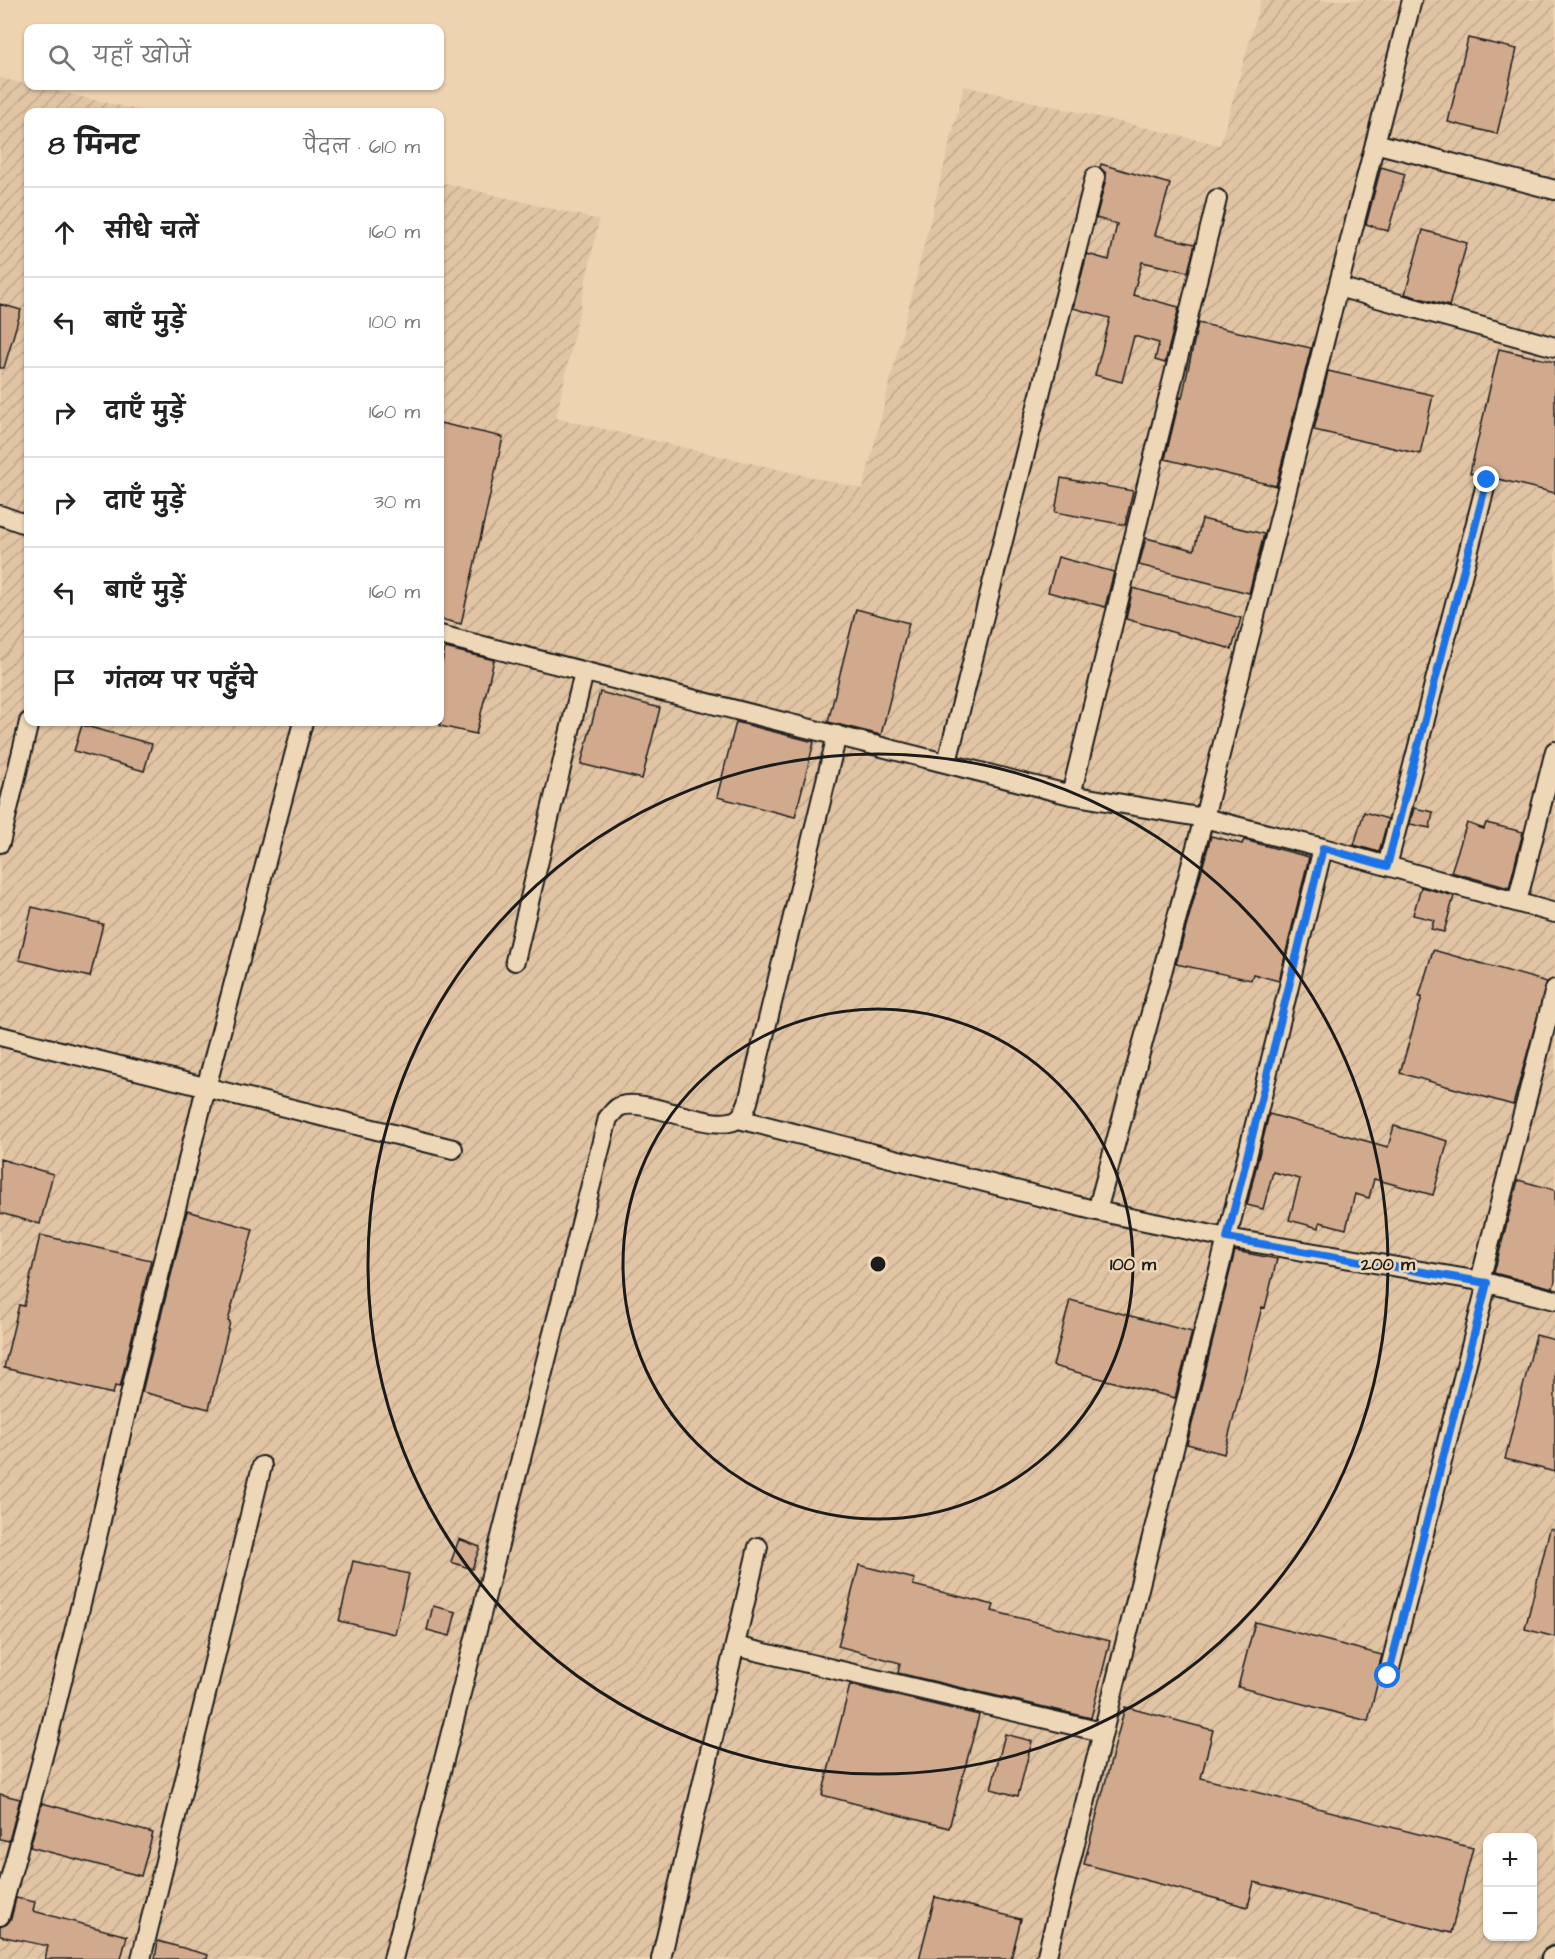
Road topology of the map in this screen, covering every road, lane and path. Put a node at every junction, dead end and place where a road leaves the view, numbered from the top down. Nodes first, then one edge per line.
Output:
1 (1412, 0) edge
2 (1375, 143) junction
3 (1095, 177) dead end
4 (1555, 190) edge
5 (1217, 199) dead end
6 (1338, 287) junction
7 (1555, 347) edge
8 (1487, 480) dead end
9 (0, 514) edge
10 (24, 523) edge
11 (444, 636) edge
12 (584, 672) junction
13 (28, 726) edge
14 (302, 726) edge
15 (837, 735) junction
16 (1555, 751) edge
17 (947, 762) junction
18 (1071, 795) junction
19 (1204, 818) junction
20 (0, 843) edge
21 (1323, 848) junction
22 (1387, 866) junction
23 (1517, 902) junction
24 (1555, 913) edge
25 (515, 961) dead end
26 (1555, 989) edge
27 (0, 1036) edge
28 (206, 1088) junction
29 (739, 1119) junction
30 (453, 1149) dead end
31 (1097, 1212) junction
32 (1227, 1238) junction
33 (1483, 1282) junction
34 (1555, 1300) edge
35 (262, 1466) dead end
36 (758, 1547) dead end
37 (735, 1646) junction
38 (1388, 1676) dead end
39 (1102, 1732) junction
40 (0, 1916) edge
41 (141, 1959) edge
42 (393, 1959) edge
43 (661, 1959) edge
44 (1046, 1959) edge

1 - 2 lane
2 - 4 lane
2 - 6 lane
3 - 17 lane
5 - 18 lane
6 - 7 lane
6 - 19 lane
8 - 22 lane
9 - 10 lane
11 - 12 lane
12 - 15 lane
12 - 25 lane
13 - 20 lane
14 - 28 lane
15 - 17 lane
15 - 29 lane
16 - 23 lane
17 - 18 lane
18 - 19 lane
19 - 21 lane
19 - 31 lane
21 - 22 lane
21 - 32 lane
22 - 23 lane
23 - 24 lane
26 - 33 lane
27 - 28 lane
28 - 30 lane
28 - 40 lane
29 - 31 lane
29 - 42 lane
31 - 32 lane
32 - 33 lane
32 - 39 lane
33 - 34 lane
33 - 38 lane
35 - 41 lane
36 - 37 lane
37 - 39 lane
37 - 43 lane
39 - 44 lane

